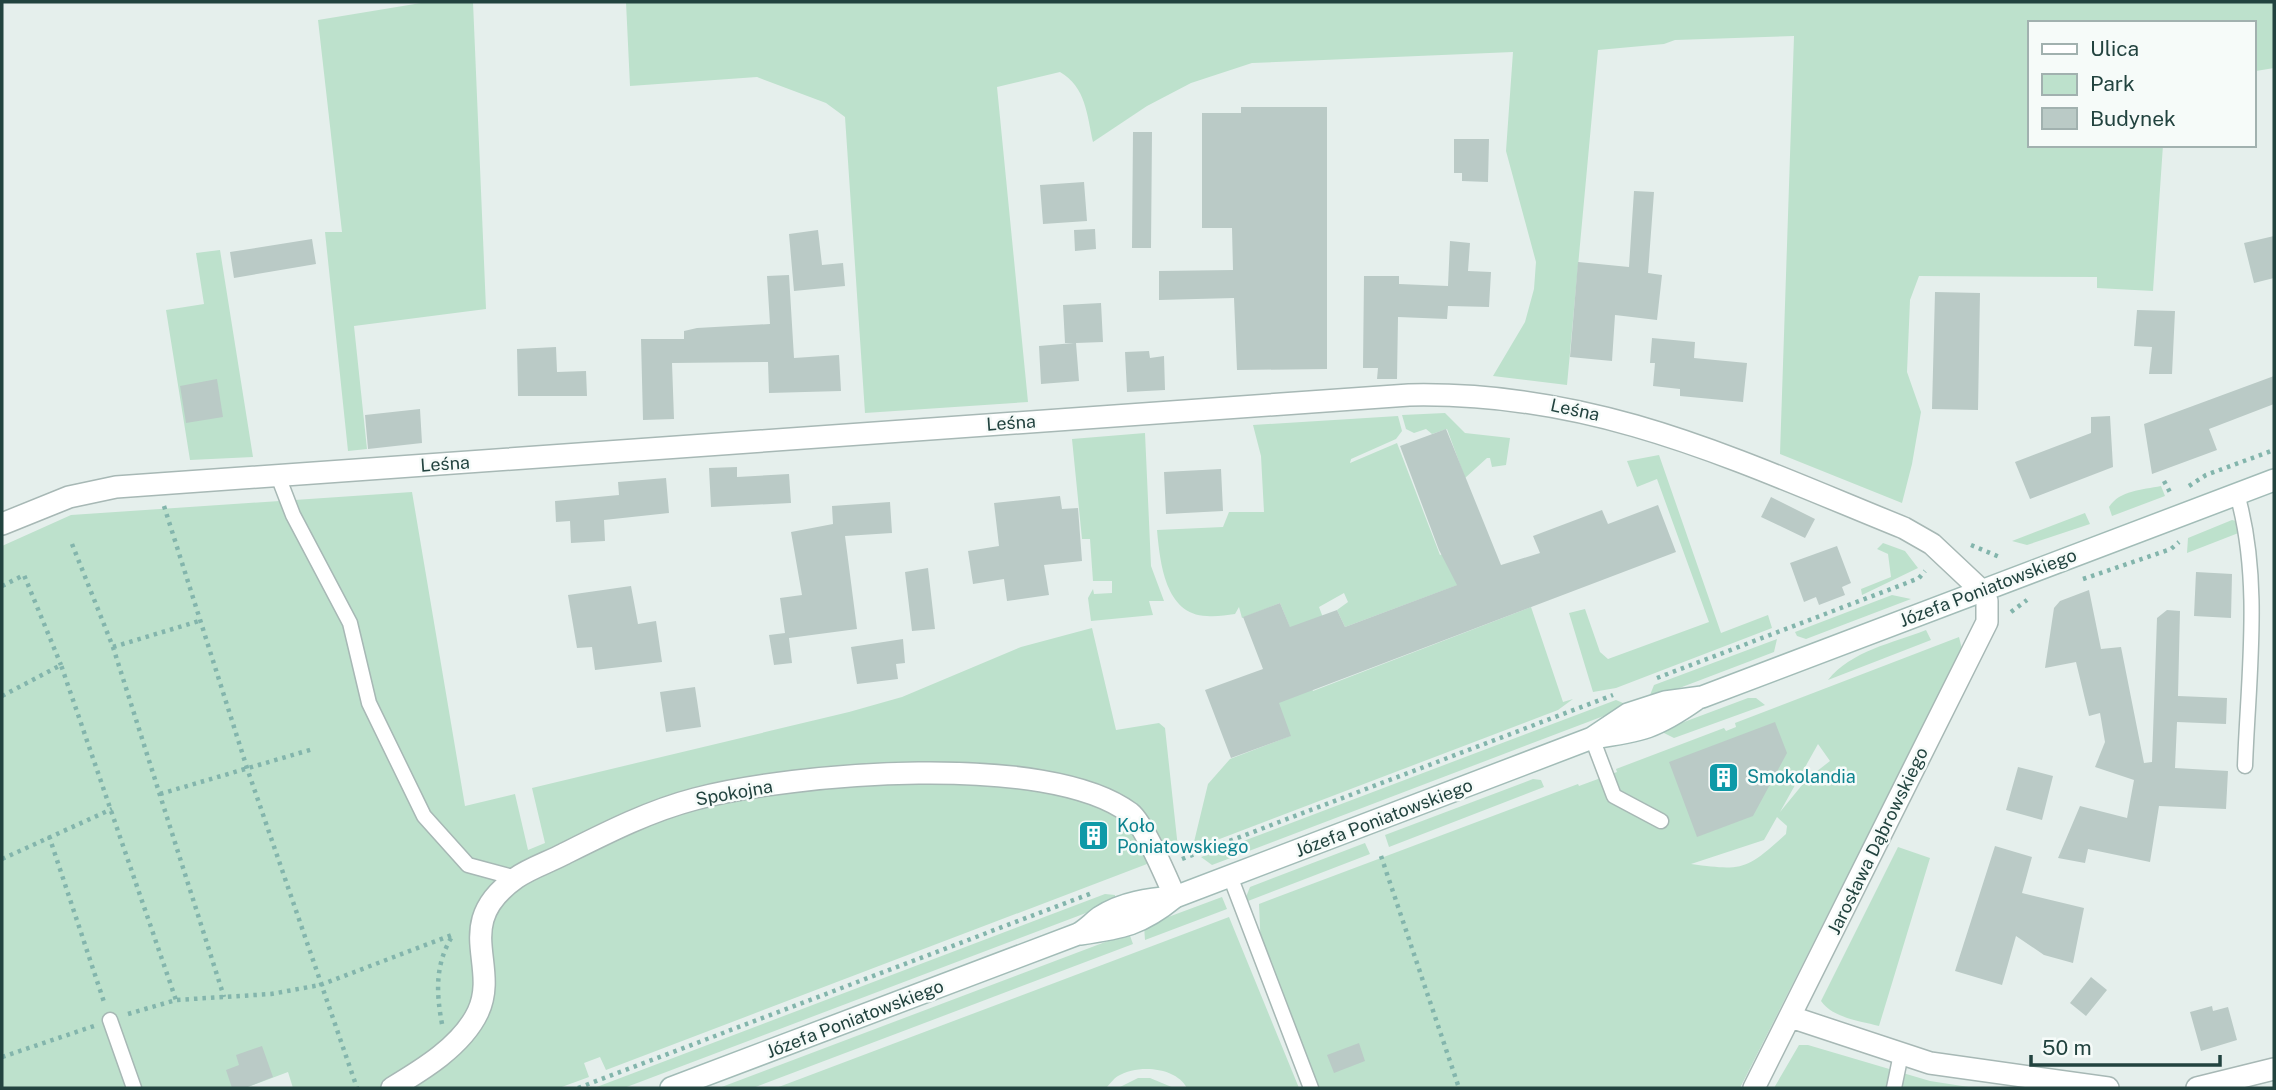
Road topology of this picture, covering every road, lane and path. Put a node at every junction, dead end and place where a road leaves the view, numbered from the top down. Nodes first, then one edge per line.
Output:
1 (278, 475) junction
2 (2274, 480) edge
3 (2164, 481) dead end
4 (2237, 494) junction
5 (2172, 497) dead end
6 (161, 503) dead end
7 (2, 524) edge
8 (72, 544) dead end
9 (1925, 571) dead end
10 (2, 586) edge
11 (1982, 591) junction
12 (199, 621) junction
13 (113, 648) junction
14 (61, 665) junction
15 (1644, 683) dead end
16 (1620, 692) dead end
17 (2, 696) edge
18 (1592, 738) junction
19 (313, 748) dead end
20 (2245, 766) dead end
21 (247, 768) junction
22 (160, 794) junction
23 (112, 809) junction
24 (1661, 821) dead end
25 (49, 836) junction
26 (1198, 853) dead end
27 (1381, 856) dead end
28 (2, 859) edge
29 (1230, 876) junction
30 (516, 878) junction
31 (1104, 888) dead end
32 (1175, 897) junction
33 (484, 911) junction
34 (452, 935) junction
35 (320, 985) junction
36 (224, 997) junction
37 (176, 1000) junction
38 (1791, 1017) junction
39 (110, 1020) junction
40 (446, 1050) junction
41 (1901, 1054) junction
42 (2, 1057) edge
43 (2274, 1069) edge
44 (134, 1088) edge
45 (357, 1088) edge
46 (392, 1088) edge
47 (578, 1088) edge
48 (671, 1088) edge
49 (1311, 1088) edge
50 (1459, 1088) edge
51 (1754, 1088) edge
52 (1895, 1088) edge
53 (2108, 1088) edge
54 (2197, 1088) edge

1 - 7 street, Leśna
1 - 11 street, Leśna
1 - 30 lane
2 - 4 street, Józefa Poniatowskiego
3 - 5 path
4 - 11 street, Józefa Poniatowskiego
4 - 20 lane
6 - 12 path
8 - 13 path
9 - 15 path
10 - 14 path
11 - 18 street, Józefa Poniatowskiego
11 - 38 street, Jarosława Dąbrowskiego
12 - 13 path
12 - 21 path
13 - 22 path
14 - 17 path
14 - 23 path
16 - 26 path
18 - 24 lane
18 - 29 street, Józefa Poniatowskiego
19 - 21 path
21 - 22 path
21 - 35 path
22 - 36 path
23 - 25 path
23 - 37 path
25 - 28 path
25 - 39 path
27 - 50 path
29 - 32 street, Józefa Poniatowskiego
29 - 49 lane
30 - 32 street, Spokojna
30 - 33 street, Spokojna
31 - 47 path
32 - 48 street, Józefa Poniatowskiego
33 - 34 path
33 - 40 street
34 - 35 path
34 - 40 path
35 - 36 path
35 - 45 path
36 - 37 path
37 - 39 path
38 - 41 street
38 - 51 street, Jarosława Dąbrowskiego
39 - 42 path
39 - 44 lane
40 - 46 street
41 - 52 lane
41 - 53 street
43 - 54 street

